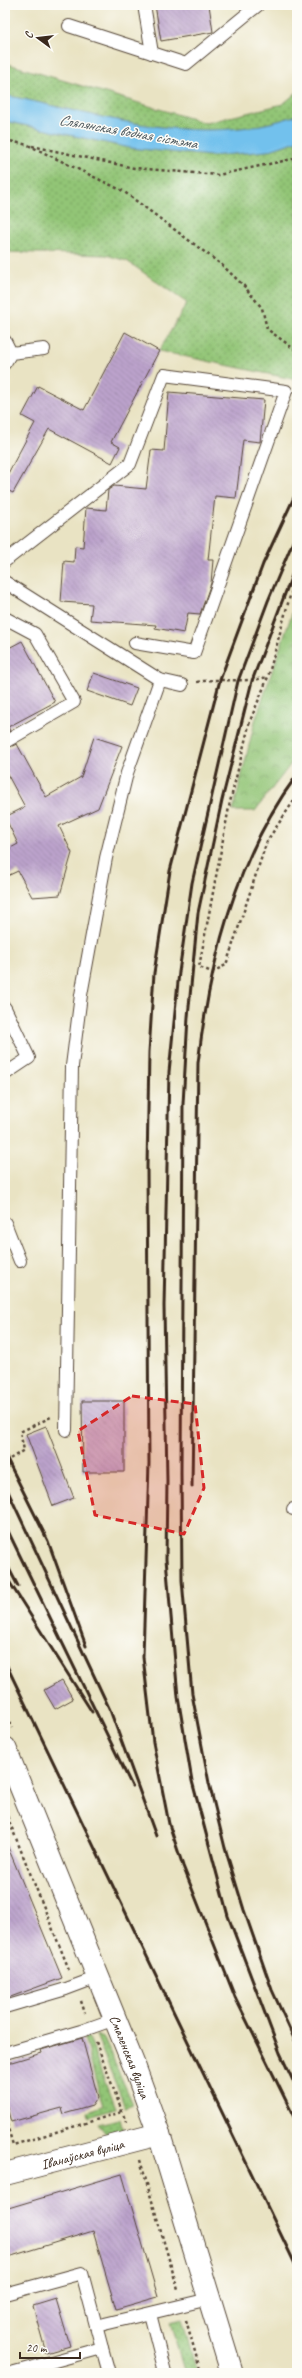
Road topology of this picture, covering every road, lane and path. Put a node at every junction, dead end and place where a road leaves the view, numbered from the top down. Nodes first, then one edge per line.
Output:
1 (144, 5) edge
2 (258, 5) edge
3 (69, 26) dead end
4 (152, 53) junction
5 (5, 140) edge
6 (28, 145) junction
7 (297, 158) edge
8 (5, 342) edge
9 (44, 349) dead end
10 (297, 351) edge
11 (8, 358) edge
12 (5, 561) edge
13 (297, 580) edge
14 (5, 582) edge
15 (5, 618) edge
16 (134, 643) dead end
17 (268, 677) junction
18 (160, 680) junction
19 (182, 685) joint
20 (5, 742) edge
21 (297, 796) edge
22 (5, 1008) edge
23 (5, 1074) edge
24 (5, 1223) edge
25 (20, 1261) dead end
26 (65, 1410) junction
27 (66, 1430) dead end
28 (5, 1462) edge
29 (5, 1748) edge
30 (5, 1811) edge
31 (98, 1977) junction
32 (75, 1986) junction
33 (5, 2007) edge
34 (115, 2018) junction
35 (90, 2028) junction
36 (5, 2053) edge
37 (122, 2112) junction
38 (5, 2118) edge
39 (159, 2134) junction
40 (135, 2142) junction
41 (6, 2172) edge
42 (5, 2294) edge
43 (209, 2299) junction
44 (183, 2306) junction
45 (150, 2314) junction
46 (96, 2326) junction
47 (102, 2348) junction
48 (11, 2373) edge
49 (109, 2373) edge
50 (160, 2373) edge
51 (201, 2373) edge
52 (232, 2373) edge

1 - 4 lane
2 - 4 lane
3 - 4 lane
5 - 6 path
6 - 7 path
6 - 10 path
8 - 11 lane
9 - 11 lane
12 - 16 lane
13 - 17 path
14 - 18 lane
15 - 20 lane
17 - 19 path
17 - 21 path
18 - 19 lane
18 - 26 lane
22 - 23 lane
24 - 25 lane
26 - 27 lane
26 - 28 path
29 - 31 main road, Смаленская вуліца
30 - 32 path
31 - 32 lane
31 - 34 main road, Смаленская вуліца
32 - 33 lane
32 - 35 path
34 - 35 lane
34 - 39 main road, Смаленская вуліца
35 - 36 lane
35 - 37 path
37 - 38 path
37 - 40 path
39 - 40 main road, Іванаўская вуліца
39 - 43 main road, Смаленская вуліца
40 - 41 main road, Іванаўская вуліца
40 - 44 path
42 - 46 lane
43 - 44 lane
43 - 52 main road, Смаленская вуліца
44 - 45 lane
44 - 51 path
45 - 46 lane
45 - 50 lane
46 - 47 lane
47 - 48 lane
47 - 49 lane

